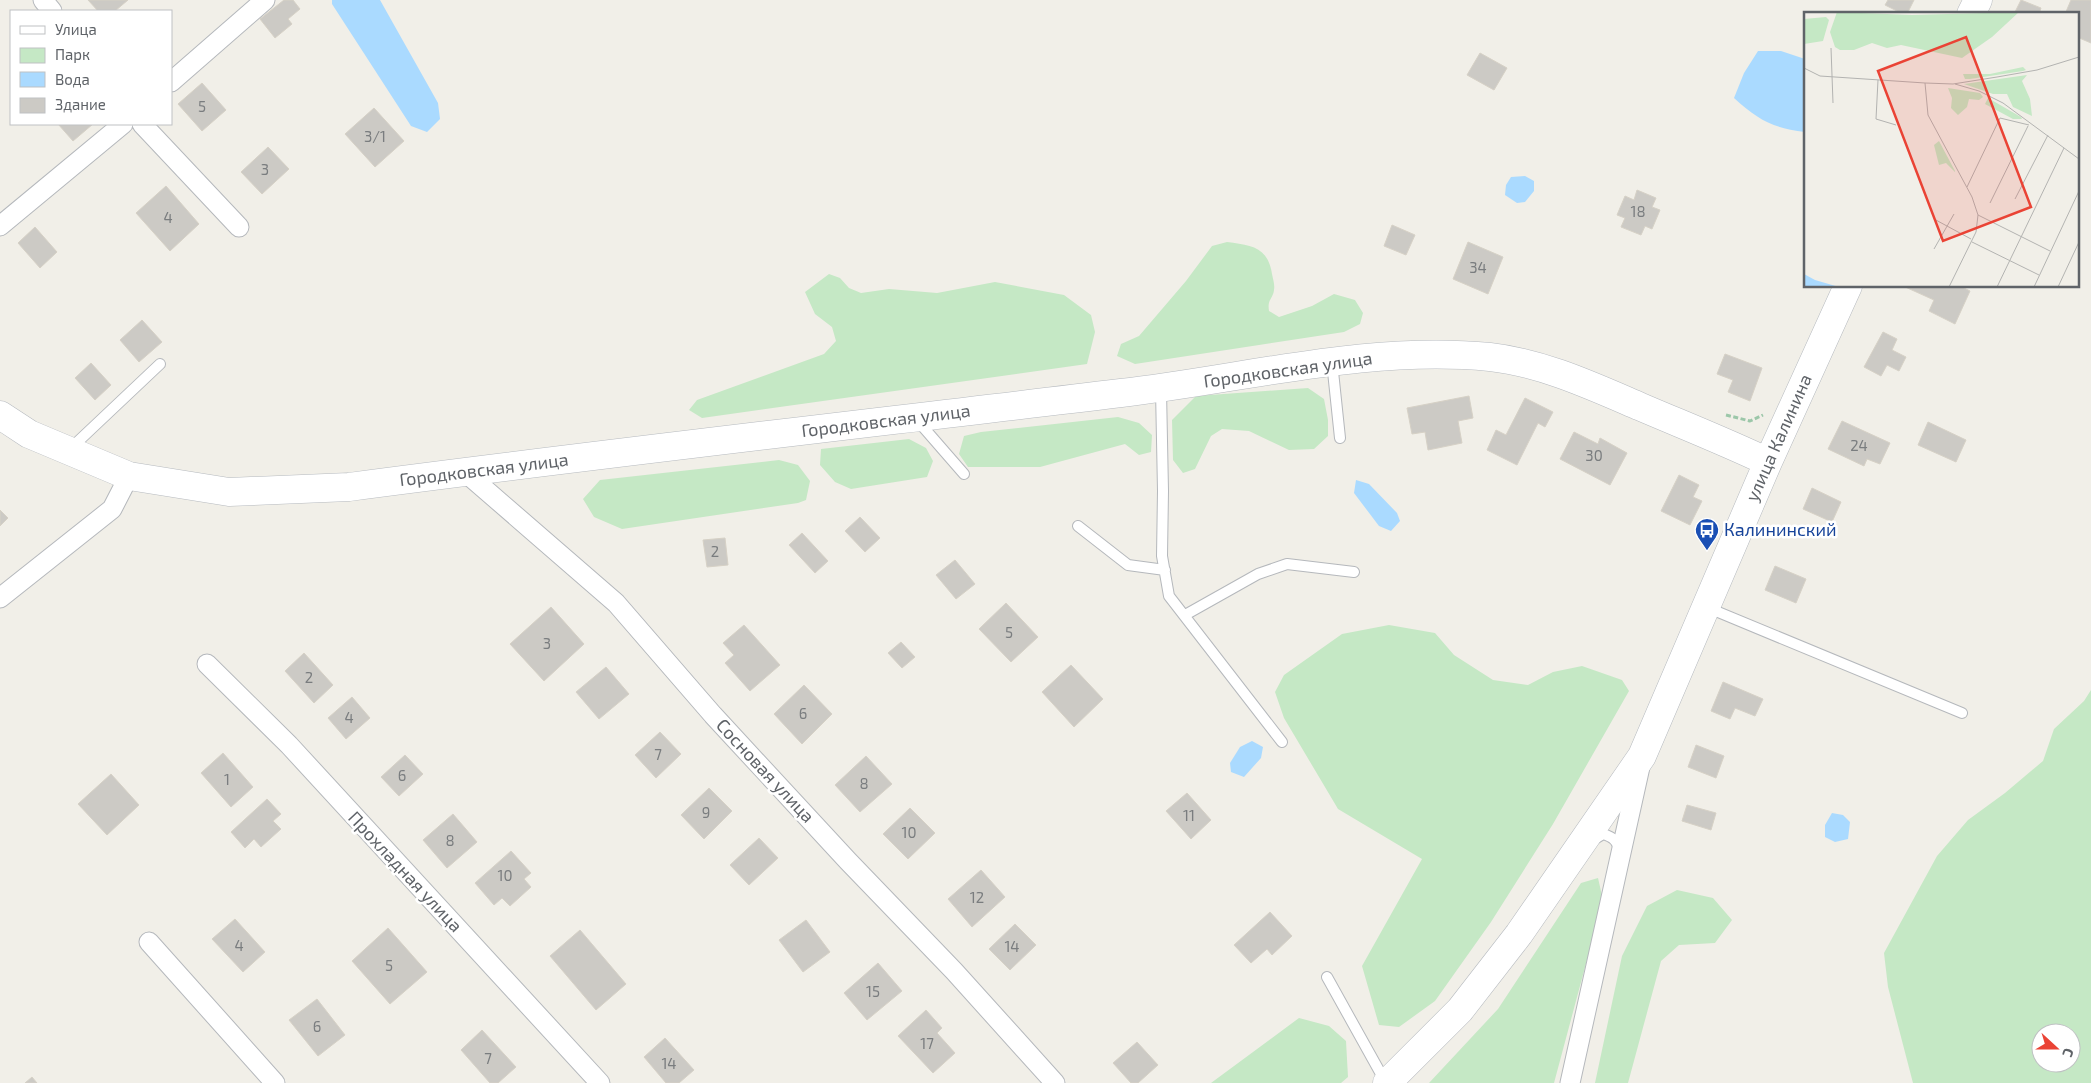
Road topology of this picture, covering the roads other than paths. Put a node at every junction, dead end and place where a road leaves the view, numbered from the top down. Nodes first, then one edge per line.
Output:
1 (43, 0) edge
2 (265, 0) edge
3 (1978, 0) edge
4 (51, 10) edge
5 (1973, 12) edge
6 (172, 81) edge
7 (122, 125) edge
8 (143, 125) edge
9 (0, 226) edge
10 (239, 227) dead end
11 (1847, 288) edge
12 (1332, 361) junction
13 (160, 364) dead end
14 (1161, 389) junction
15 (0, 415) edge
16 (916, 418) junction
17 (1340, 438) dead end
18 (69, 451) junction
19 (1768, 462) junction
20 (464, 472) junction
21 (964, 474) dead end
22 (129, 476) junction
23 (1078, 526) dead end
24 (1165, 570) junction
25 (1354, 572) dead end
26 (0, 598) edge
27 (1705, 607) junction
28 (1185, 615) junction
29 (207, 664) dead end
30 (1962, 713) dead end
31 (1282, 742) dead end
32 (1642, 756) junction
33 (1574, 854) junction
34 (1620, 857) junction
35 (150, 942) dead end
36 (1327, 976) dead end
37 (275, 1083) edge
38 (600, 1083) edge
39 (1055, 1083) edge
40 (1386, 1083) edge
41 (1570, 1083) edge

1 - 4 street
2 - 6 street
3 - 5 main road
7 - 9 street
8 - 10 street
11 - 19 main road, улица Калинина
12 - 14 main road, Городковская улица
12 - 17 lane
12 - 19 main road, Городковская улица
13 - 18 lane
14 - 16 main road, Городковская улица
14 - 24 lane
15 - 18 main road, Городковская улица
16 - 20 main road, Городковская улица
16 - 21 lane
18 - 22 main road, Городковская улица
19 - 27 main road, улица Калинина
20 - 22 main road, Городковская улица
20 - 39 street, Сосновая улица
22 - 26 street
23 - 24 lane
24 - 28 lane
25 - 28 lane
27 - 30 lane
27 - 32 main road, улица Калинина
28 - 31 lane
29 - 38 street, Прохладная улица
32 - 33 main road, улица Калинина
32 - 34 street
33 - 34 lane
33 - 40 main road, улица Калинина
34 - 41 street
35 - 37 street
36 - 40 lane

